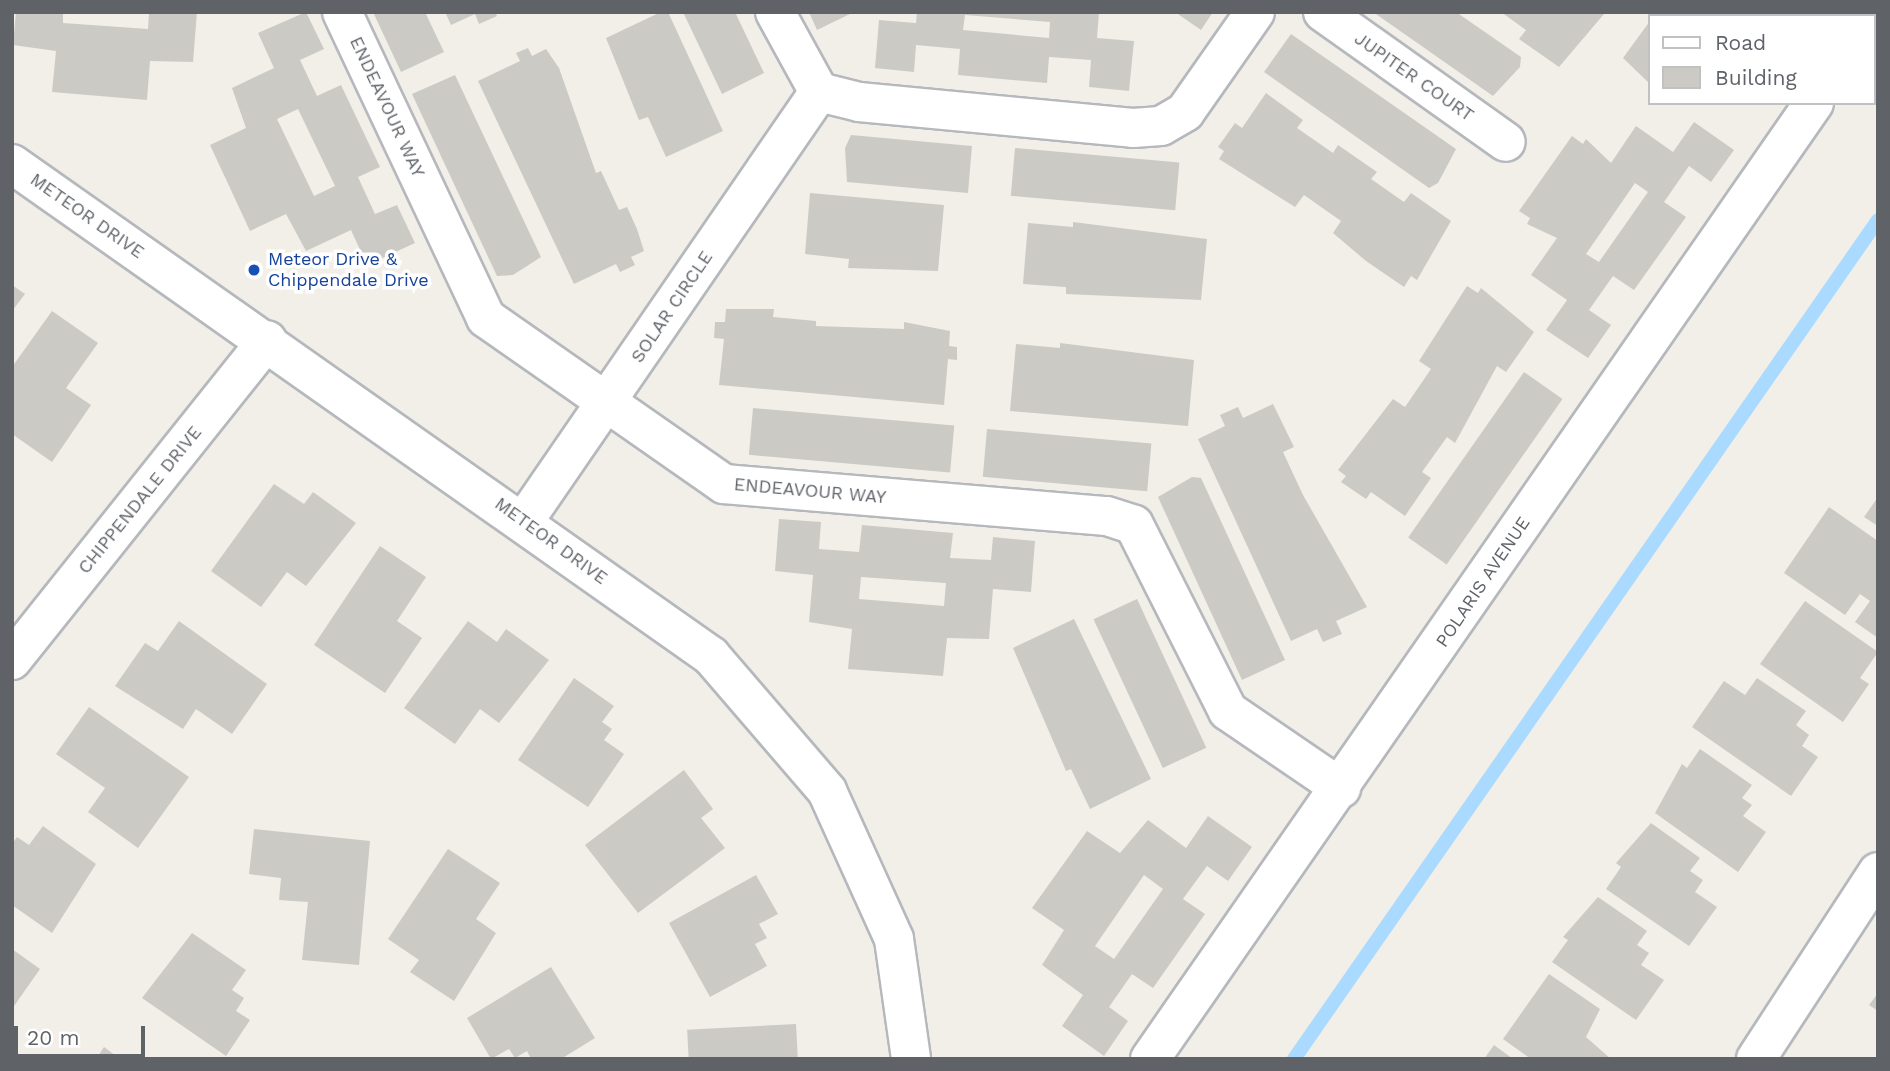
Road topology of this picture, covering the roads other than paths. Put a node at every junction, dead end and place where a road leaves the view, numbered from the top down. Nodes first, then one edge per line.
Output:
1 (342, 12) edge
2 (775, 12) edge
3 (1255, 12) edge
4 (1323, 12) edge
5 (818, 92) junction
6 (1813, 105) edge
7 (1506, 142) dead end
8 (12, 164) edge
9 (267, 340) junction
10 (609, 402) junction
11 (524, 521) junction
12 (12, 660) edge
13 (1341, 788) junction
14 (1878, 872) edge
15 (911, 1059) edge
16 (1150, 1059) edge
17 (1756, 1059) edge

1 - 10 street, ENDEAVOUR WAY
2 - 5 street
3 - 5 street
4 - 7 street, JUPITER COURT
5 - 10 street, SOLAR CIRCLE
6 - 13 street, POLARIS AVENUE
8 - 9 street, METEOR DRIVE
9 - 11 street, METEOR DRIVE
9 - 12 street, CHIPPENDALE DRIVE
10 - 11 street, SOLAR CIRCLE
10 - 13 street, ENDEAVOUR WAY
11 - 15 street, METEOR DRIVE
13 - 16 street, POLARIS AVENUE
14 - 17 street

